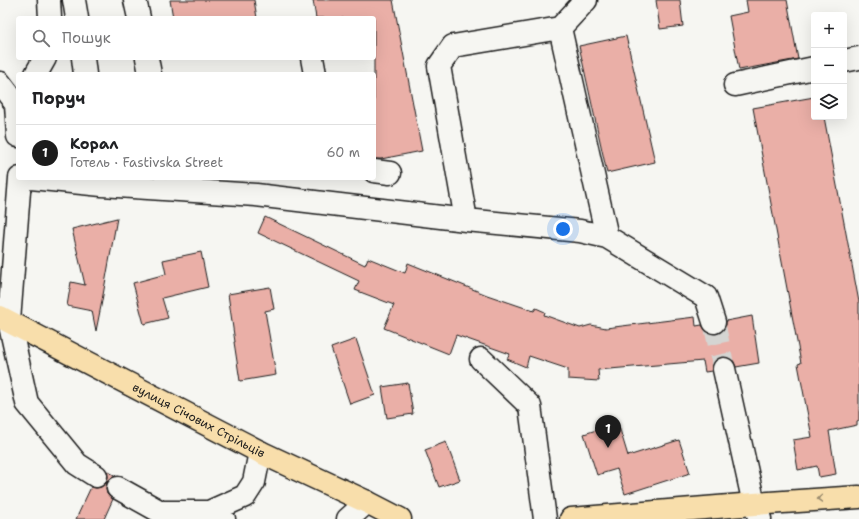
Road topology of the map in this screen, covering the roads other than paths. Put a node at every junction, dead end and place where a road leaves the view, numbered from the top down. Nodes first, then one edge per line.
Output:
1 (49, 0) edge
2 (74, 0) edge
3 (135, 0) edge
4 (586, 0) edge
5 (50, 16) edge
6 (77, 16) edge
7 (139, 16) edge
8 (560, 28) junction
9 (859, 58) edge
10 (44, 60) edge
11 (83, 60) edge
12 (147, 60) edge
13 (312, 60) edge
14 (847, 61) edge
15 (811, 69) edge
16 (37, 72) edge
17 (85, 72) edge
18 (150, 72) edge
19 (315, 72) edge
20 (0, 83) edge
21 (735, 86) dead end
22 (16, 102) edge
23 (20, 180) edge
24 (78, 180) edge
25 (101, 181) edge
26 (466, 220) junction
27 (607, 237) junction
28 (4, 319) edge
29 (714, 322) tunnel mouth
30 (481, 359) dead end
31 (724, 369) tunnel mouth
32 (260, 452) junction
33 (96, 476) dead end
34 (118, 488) dead end
35 (859, 497) edge
36 (366, 502) junction
37 (757, 511) edge
38 (217, 516) edge
39 (348, 519) edge
40 (400, 519) edge
41 (544, 519) edge
42 (571, 519) edge

1 - 5 lane
2 - 6 lane
3 - 7 lane
4 - 8 lane
8 - 26 lane
8 - 27 lane
9 - 14 lane
10 - 16 lane
11 - 17 lane
12 - 18 lane
13 - 19 lane
15 - 21 lane
20 - 22 lane
23 - 28 lane
24 - 25 lane
25 - 26 lane
26 - 27 lane
27 - 29 lane
28 - 32 main road, вулиця Січових Стрільців
28 - 33 lane
30 - 41 lane
31 - 37 lane
32 - 36 main road, вулиця Січових Стрільців
32 - 38 lane
34 - 38 lane
35 -> 37 main road
36 - 39 lane
36 - 40 main road, вулиця Січових Стрільців
37 - 42 main road

